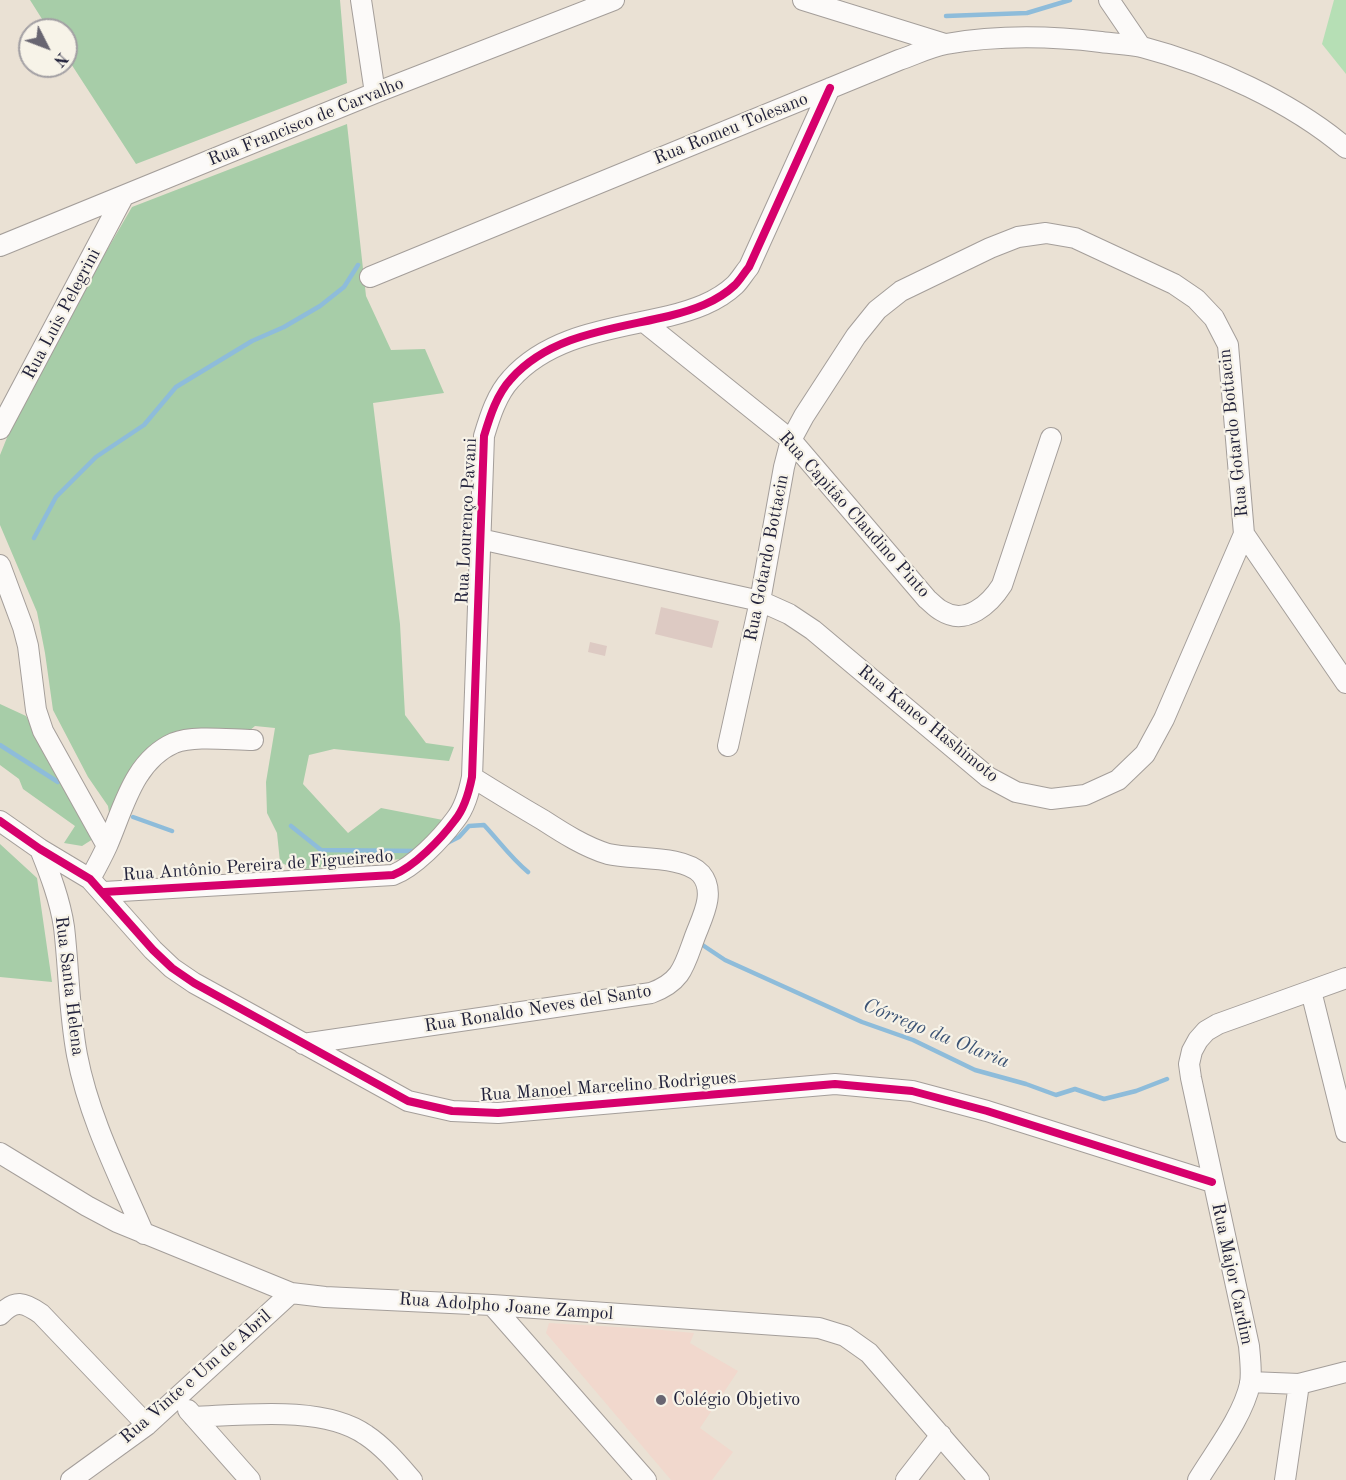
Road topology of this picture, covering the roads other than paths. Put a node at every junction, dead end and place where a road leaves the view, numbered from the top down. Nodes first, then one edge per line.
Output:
1 (361, 0) edge
2 (614, 0) edge
3 (803, 0) edge
4 (1109, 0) edge
5 (945, 44) junction
6 (1141, 47) junction
7 (830, 88) junction
8 (375, 93) junction
9 (1346, 148) edge
10 (123, 197) junction
11 (0, 246) edge
12 (370, 278) dead end
13 (644, 322) junction
14 (0, 429) edge
15 (1051, 438) dead end
16 (791, 440) junction
17 (1244, 534) junction
18 (480, 539) junction
19 (0, 565) edge
20 (760, 601) junction
21 (1346, 683) edge
22 (253, 740) dead end
23 (728, 746) dead end
24 (472, 777) junction
25 (0, 821) edge
26 (107, 846) junction
27 (40, 849) junction
28 (97, 885) junction
29 (1346, 978) edge
30 (1311, 991) junction
31 (303, 1044) junction
32 (1346, 1132) edge
33 (0, 1153) edge
34 (1212, 1182) junction
35 (144, 1234) junction
36 (291, 1293) junction
37 (492, 1305) junction
38 (0, 1315) edge
39 (1346, 1372) edge
40 (1251, 1382) junction
41 (1299, 1384) junction
42 (177, 1398) junction
43 (194, 1417) junction
44 (147, 1425) junction
45 (941, 1435) junction
46 (71, 1480) edge
47 (250, 1480) edge
48 (412, 1480) edge
49 (646, 1480) edge
50 (906, 1480) edge
51 (979, 1480) edge
52 (1198, 1480) edge
53 (1285, 1480) edge

1 - 8 street
2 - 8 street, Rua Francisco de Carvalho
3 - 5 street
4 - 6 street
5 - 6 street, Rua Romeu Tolesano
5 - 7 street, Rua Romeu Tolesano
6 - 9 street
7 - 12 street, Rua Romeu Tolesano
7 - 13 street, Rua Lourenço Pavani
8 - 10 street, Rua Francisco de Carvalho
10 - 11 street, Rua Francisco de Carvalho
10 - 14 street, Rua Luis Pelegrini
13 - 16 street, Rua Capitão Claudino Pinto
13 - 18 street, Rua Lourenço Pavani
15 - 16 street, Rua Capitão Claudino Pinto
16 - 17 street, Rua Gotardo Bottacin
16 - 20 street, Rua Gotardo Bottacin
17 - 20 street, Rua Kaneo Hashimoto
17 - 21 street, Rua Gotardo Bottacin
18 - 20 street, Rua Kaneo Hashimoto
18 - 24 street, Rua Lourenço Pavani
19 - 26 street
20 - 23 street, Rua Gotardo Bottacin
22 - 26 street
24 - 28 street, Rua Antônio Pereira de Figueiredo
24 - 31 street, Rua Ronaldo Neves del Santo
25 - 27 street
26 - 28 street
27 - 28 street, Rua Manoel Marcelino Rodrigues
27 - 35 street, Rua Santa Helena
28 - 31 street, Rua Manoel Marcelino Rodrigues
29 - 30 street, Rua Major Cardim
30 - 32 street
30 - 34 street, Rua Major Cardim
31 - 34 street, Rua Manoel Marcelino Rodrigues
33 - 35 street, Rua Adolpho Joane Zampol
34 - 40 street, Rua Major Cardim
35 - 36 street, Rua Adolpho Joane Zampol
36 - 37 street, Rua Adolpho Joane Zampol
36 - 42 street, Rua Vinte e Um de Abril
37 - 45 street, Rua Adolpho Joane Zampol
37 - 49 street
38 - 44 street
39 - 41 street
40 - 41 street
40 - 52 street, Rua Major Cardim
41 - 53 street
42 - 43 street
42 - 44 street, Rua Vinte e Um de Abril
43 - 47 street
43 - 48 street
44 - 46 street, Rua Vinte e Um de Abril
45 - 50 street
45 - 51 street, Rua Adolpho Joane Zampol

